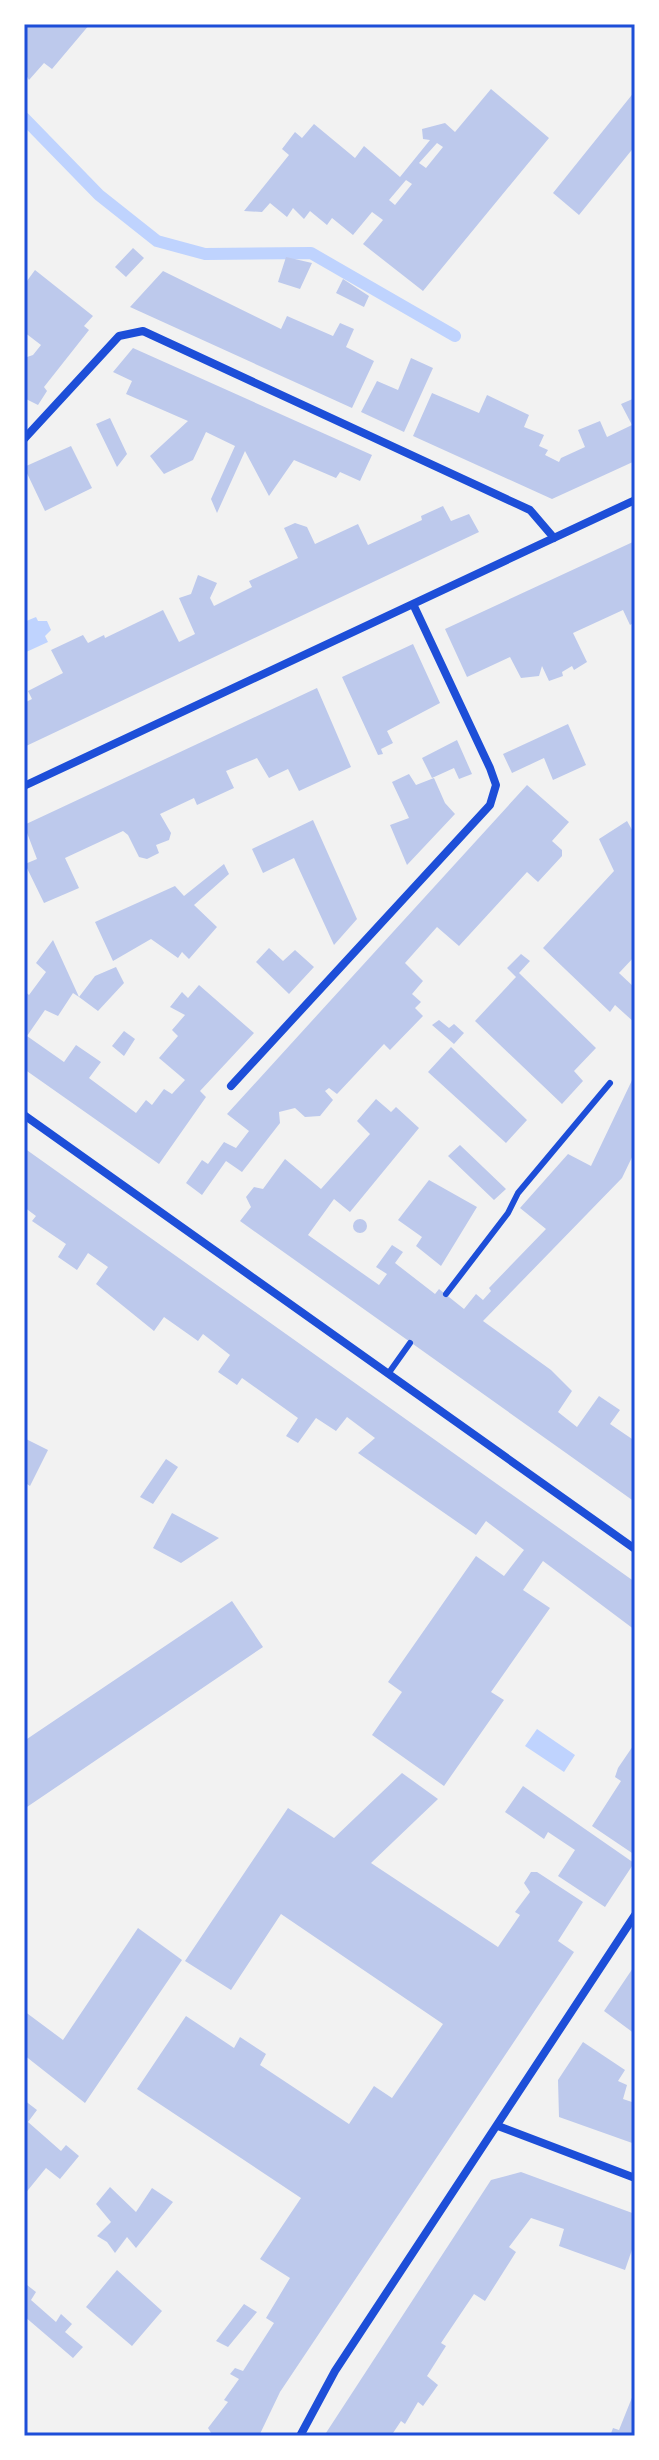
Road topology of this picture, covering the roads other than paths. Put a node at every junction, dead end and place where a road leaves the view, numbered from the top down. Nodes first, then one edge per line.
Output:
1 (24, 439) edge
2 (635, 500) edge
3 (554, 538) junction
4 (413, 604) junction
5 (24, 786) edge
6 (610, 1083) dead end
7 (231, 1086) dead end
8 (24, 1115) edge
9 (446, 1294) dead end
10 (410, 1343) dead end
11 (388, 1374) junction
12 (635, 1549) edge
13 (635, 1915) edge
14 (498, 2126) junction
15 (635, 2178) edge
16 (300, 2436) edge

1 - 3 street
2 - 3 street
3 - 4 street
4 - 5 street
4 - 7 street
6 - 9 lane
8 - 11 street
10 - 11 lane
11 - 12 street
13 - 14 street
14 - 15 street
14 - 16 street

